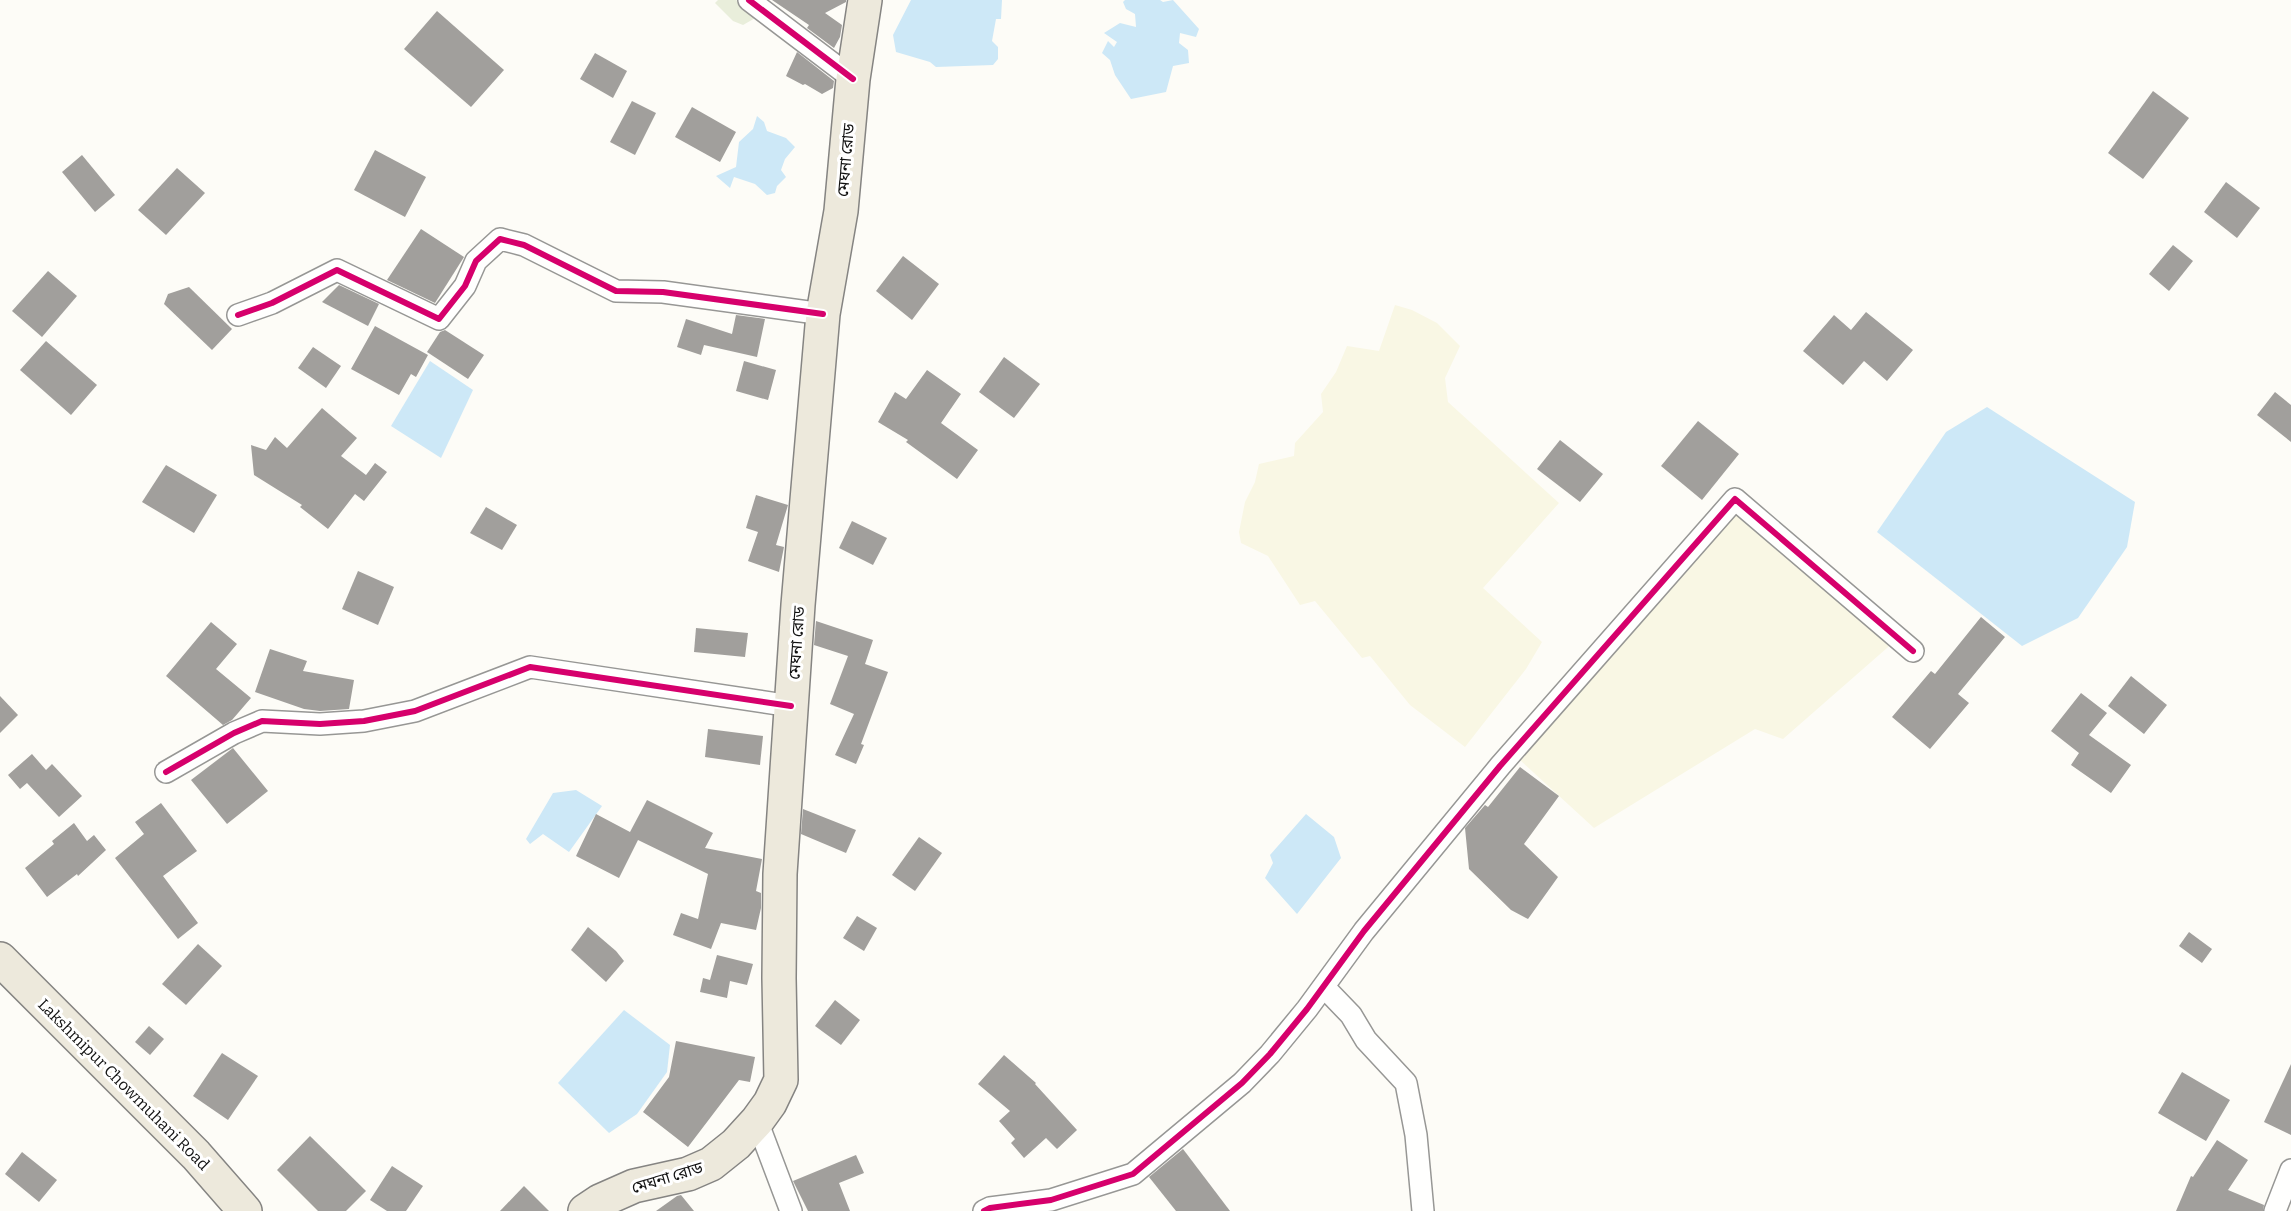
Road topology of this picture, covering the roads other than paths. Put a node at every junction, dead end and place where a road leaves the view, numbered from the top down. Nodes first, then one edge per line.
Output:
1 (749, 0) edge
2 (866, 0) edge
3 (853, 79) junction
4 (823, 314) junction
5 (238, 315) dead end
6 (1913, 651) dead end
7 (791, 706) junction
8 (166, 772) dead end
9 (0, 959) edge
10 (1324, 987) junction
11 (757, 1121) junction
12 (2291, 1170) edge
13 (245, 1211) edge
14 (585, 1211) edge
15 (791, 1211) edge
16 (984, 1211) edge
17 (1423, 1211) edge
18 (2275, 1211) edge

1 - 3 street
2 - 3 main road, মেঘনা রোড
3 - 4 main road, মেঘনা রোড
4 - 5 street
4 - 7 main road, মেঘনা রোড
6 - 10 street
7 - 8 street
7 - 11 main road, মেঘনা রোড
9 - 13 main road, Lakshmipur Chowmuhani Road
10 - 16 street
10 - 17 street
11 - 14 main road, মেঘনা রোড
11 - 15 street
12 - 18 street

